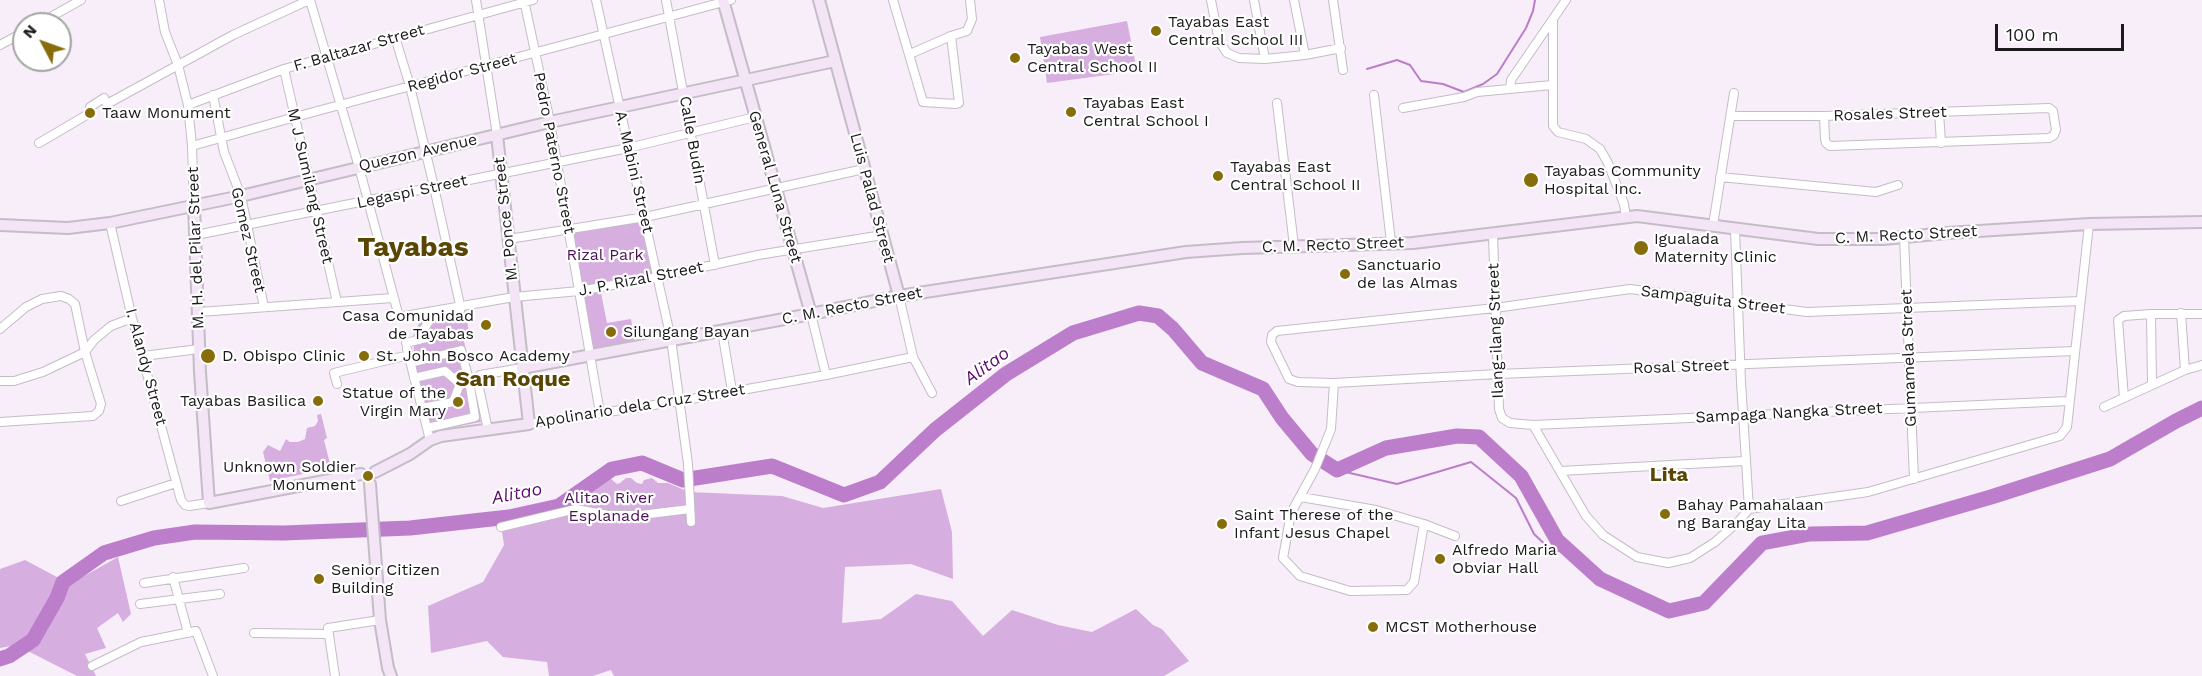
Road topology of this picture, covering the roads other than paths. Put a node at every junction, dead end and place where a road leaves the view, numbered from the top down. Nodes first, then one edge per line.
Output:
1 (81, 0) edge
2 (159, 0) edge
3 (309, 0) edge
4 (476, 0) edge
5 (596, 0) edge
6 (666, 0) edge
7 (819, 0) edge
8 (970, 0) edge
9 (1211, 0) edge
10 (1254, 0) edge
11 (1294, 0) edge
12 (1333, 0) edge
13 (1566, 0) edge
14 (527, 1) edge
15 (726, 1) edge
16 (896, 1) edge
17 (60, 12) edge
18 (480, 14) junction
19 (669, 16) junction
20 (1553, 19) junction
21 (603, 33) junction
22 (951, 36) junction
23 (395, 37) junction
24 (1341, 48) junction
25 (535, 53) junction
26 (910, 54) junction
27 (1305, 55) junction
28 (326, 57) junction
29 (1265, 59) junction
30 (835, 61) junction
31 (178, 65) junction
32 (487, 65) junction
33 (284, 69) junction
34 (1343, 70) dead end
35 (746, 81) junction
36 (1552, 85) junction
37 (410, 86) junction
38 (1510, 88) junction
39 (1734, 93) dead end
40 (213, 95) junction
41 (683, 95) junction
42 (1374, 95) dead end
43 (1277, 103) dead end
44 (188, 105) junction
45 (341, 106) junction
46 (618, 108) junction
47 (1403, 108) dead end
48 (1939, 112) junction
49 (1731, 116) junction
50 (1824, 116) junction
51 (295, 117) junction
52 (755, 117) junction
53 (550, 122) junction
54 (690, 133) junction
55 (497, 135) junction
56 (221, 138) junction
57 (1941, 142) junction
58 (39, 143) dead end
59 (192, 146) junction
60 (628, 148) junction
61 (425, 152) junction
62 (556, 163) junction
63 (359, 167) junction
64 (864, 169) junction
65 (501, 174) junction
66 (1720, 177) junction
67 (308, 179) junction
68 (1898, 185) dead end
69 (434, 187) junction
70 (777, 189) junction
71 (241, 196) junction
72 (368, 201) junction
73 (194, 204) junction
74 (704, 205) junction
75 (316, 212) junction
76 (645, 217) junction
77 (1626, 218) junction
78 (2202, 222) edge
79 (110, 223) junction
80 (2089, 224) junction
81 (0, 225) edge
82 (1713, 225) junction
83 (246, 226) junction
84 (568, 230) junction
85 (1735, 230) junction
86 (196, 235) junction
87 (883, 235) junction
88 (1493, 235) junction
89 (1904, 237) junction
90 (509, 239) junction
91 (1391, 242) junction
92 (1294, 246) junction
93 (794, 249) junction
94 (715, 265) junction
95 (658, 277) junction
96 (579, 291) junction
97 (899, 296) junction
98 (514, 297) junction
99 (393, 298) junction
100 (2080, 301) junction
101 (337, 302) junction
102 (1739, 304) junction
103 (264, 307) junction
104 (461, 307) junction
105 (1495, 308) junction
106 (1906, 308) junction
107 (199, 312) junction
108 (2181, 313) junction
109 (811, 314) junction
110 (2151, 314) junction
111 (2202, 314) edge
112 (132, 318) junction
113 (0, 329) edge
114 (424, 329) dead end
115 (722, 331) junction
116 (426, 338) dead end
117 (670, 339) junction
118 (199, 349) junction
119 (2075, 351) junction
120 (85, 352) junction
121 (408, 353) junction
122 (590, 355) junction
123 (143, 356) junction
124 (913, 357) junction
125 (1908, 359) junction
126 (1741, 365) junction
127 (2202, 365) edge
128 (522, 368) junction
129 (2185, 370) junction
130 (1498, 374) junction
131 (826, 375) junction
132 (414, 378) junction
133 (1289, 379) joint
134 (474, 380) junction
135 (0, 381) edge
136 (1334, 383) junction
137 (337, 384) dead end
138 (460, 384) junction
139 (2152, 385) junction
140 (732, 391) junction
141 (932, 393) dead end
142 (2124, 398) junction
143 (680, 401) junction
144 (2069, 401) junction
145 (2104, 407) dead end
146 (422, 408) junction
147 (1911, 408) junction
148 (600, 413) junction
149 (1743, 415) junction
150 (0, 422) edge
151 (1510, 423) joint
152 (529, 424) junction
153 (1533, 425) junction
154 (488, 430) junction
155 (428, 434) junction
156 (1745, 461) junction
157 (1560, 471) junction
158 (375, 472) junction
159 (361, 474) junction
160 (1914, 479) junction
161 (176, 483) junction
162 (370, 484) junction
163 (1300, 497) junction
164 (121, 501) dead end
165 (209, 503) junction
166 (690, 509) junction
167 (1749, 509) junction
168 (691, 522) dead end
169 (1424, 524) junction
170 (501, 527) dead end
171 (1455, 536) dead end
172 (244, 568) dead end
173 (173, 578) junction
174 (144, 583) dead end
175 (220, 594) dead end
176 (178, 600) junction
177 (140, 604) dead end
178 (380, 620) junction
179 (188, 633) junction
180 (254, 633) dead end
181 (329, 634) junction
182 (92, 666) dead end
183 (213, 676) edge
184 (335, 676) edge
185 (391, 676) edge

1 - 17 street
2 - 31 street, M. H. del Pilar Street
3 - 28 street
3 - 31 street
4 - 18 street, M. Ponce Street
5 - 21 street, A. Mabini Street
6 - 19 street, Calle Budin
7 - 30 main road, Luis Palad Street
8 - 22 street
9 - 29 street
10 - 29 street
11 - 27 street
12 - 24 street
13 - 20 street
14 - 18 street, F. Baltazar Street
14 - 25 street, Pedro Paterno Street
15 - 19 street, Regidor Street
15 - 35 main road, General Luna Street
16 - 26 street
18 - 23 street, F. Baltazar Street
18 - 32 street, M. Ponce Street
19 - 21 street, Regidor Street
19 - 41 street, Calle Budin
20 - 36 street
20 - 38 street
21 - 25 street, Regidor Street
21 - 46 street, A. Mabini Street
22 - 26 street
22 - 26 street
23 - 28 street, F. Baltazar Street
23 - 37 street
24 - 27 street
24 - 34 street
25 - 32 street, Regidor Street
25 - 53 street, Pedro Paterno Street
27 - 29 street
28 - 33 street, F. Baltazar Street
28 - 45 street
30 - 35 main road, Quezon Avenue
30 - 64 main road, Luis Palad Street
31 - 44 street, M. H. del Pilar Street
31 - 58 street
32 - 37 street, Regidor Street
32 - 55 street, M. Ponce Street
33 - 40 street, F. Baltazar Street
33 - 51 street, M J Sumilang Street
35 - 41 main road, Quezon Avenue
35 - 52 main road, General Luna Street
36 - 38 street
36 - 77 street
37 - 45 street, Regidor Street
37 - 61 street
38 - 47 street
39 - 49 street
40 - 44 street, F. Baltazar Street
40 - 56 street, Gomez Street
41 - 46 main road, Quezon Avenue
41 - 54 street, Calle Budin
42 - 91 street
43 - 92 street
44 - 59 street, M. H. del Pilar Street
45 - 51 street, Regidor Street
45 - 63 street
46 - 53 main road, Quezon Avenue
46 - 60 street, A. Mabini Street
48 - 50 street, Rosales Street
48 - 57 street
48 - 57 street, Rosales Street
49 - 50 street, Rosales Street
49 - 66 street
50 - 57 street
51 - 56 street, Regidor Street
51 - 67 street, M J Sumilang Street
52 - 54 street, Legaspi Street
52 - 70 main road, General Luna Street
53 - 55 main road, Quezon Avenue
53 - 62 street, Pedro Paterno Street
54 - 60 street, Legaspi Street
54 - 74 street, Calle Budin
55 - 61 main road, Quezon Avenue
55 - 65 main road, M. Ponce Street
56 - 59 street, Regidor Street
56 - 71 street, Gomez Street
59 - 73 street, M. H. del Pilar Street
60 - 62 street, Legaspi Street
60 - 76 street, A. Mabini Street
61 - 63 main road, Quezon Avenue
61 - 69 street
62 - 65 street, Legaspi Street
62 - 84 street, Pedro Paterno Street
63 - 67 main road, Quezon Avenue
63 - 72 street
64 - 70 street
64 - 87 main road, Luis Palad Street
65 - 69 street, Legaspi Street
65 - 90 main road, M. Ponce Street
66 - 68 street
66 - 82 street
67 - 71 main road, Quezon Avenue
67 - 75 street, M J Sumilang Street
69 - 72 street, Legaspi Street
69 - 104 street
70 - 74 street
70 - 93 main road, General Luna Street
71 - 73 main road, Quezon Avenue
71 - 83 street, Gomez Street
72 - 75 street, Legaspi Street
72 - 99 street
73 - 79 main road, Quezon Avenue
73 - 86 main road, M. H. del Pilar Street
74 - 76 street
74 - 94 street, Calle Budin
75 - 83 street, Legaspi Street
75 - 101 street, M J Sumilang Street
76 - 84 street
76 - 95 street, A. Mabini Street
77 - 82 main road, C. M. Recto Street
77 - 88 main road, C. M. Recto Street
78 - 80 main road, C. M. Recto Street
79 - 81 main road, Quezon Avenue
79 - 112 street, I. Alandy Street
80 - 89 main road, C. M. Recto Street
80 - 100 street
82 - 85 main road, C. M. Recto Street
83 - 86 street, Legaspi Street
83 - 103 street, Gomez Street
84 - 90 street
84 - 96 street, Pedro Paterno Street
85 - 89 main road, C. M. Recto Street
85 - 102 street
86 - 107 main road, M. H. del Pilar Street
87 - 93 street, J. P. Rizal Street
87 - 97 main road, Luis Palad Street
88 - 91 main road, C. M. Recto Street
88 - 105 street, Ilang-ilang Street
89 - 106 street, Gumamela Street
90 - 98 main road, M. Ponce Street
91 - 92 main road, C. M. Recto Street
92 - 97 main road, C. M. Recto Street
93 - 94 street, J. P. Rizal Street
93 - 109 main road, General Luna Street
94 - 95 street, J. P. Rizal Street
95 - 96 street, J. P. Rizal Street
95 - 117 street, A. Mabini Street
96 - 98 street, J. P. Rizal Street
96 - 122 street, Pedro Paterno Street
97 - 109 main road, C. M. Recto Street
97 - 124 street, Luis Palad Street
98 - 104 street, J. P. Rizal Street
98 - 128 main road, M. Ponce Street
99 - 101 street
99 - 104 street, J. P. Rizal Street
100 - 106 street, Sampaguita Street
100 - 119 street
101 - 103 street
102 - 105 street, Sampaguita Street
102 - 106 street, Sampaguita Street
102 - 126 street
103 - 107 street
104 - 114 street
105 - 130 street, Ilang-ilang Street
105 - 133 street, Sampaguita Street
106 - 125 street, Gumamela Street
107 - 118 main road, M. H. del Pilar Street
108 - 110 street
108 - 111 street
108 - 129 street
109 - 115 main road, C. M. Recto Street
109 - 131 street, General Luna Street
110 - 139 street
110 - 142 street
112 - 120 street
112 - 123 street, I. Alandy Street
113 - 120 street
115 - 117 main road, C. M. Recto Street
115 - 140 street
116 - 121 street
117 - 122 main road, C. M. Recto Street
117 - 143 street, A. Mabini Street
118 - 123 street
118 - 165 main road, M. H. del Pilar Street
119 - 125 street, Rosal Street
119 - 144 street
120 - 135 street
120 - 150 street
121 - 132 street
121 - 134 street
121 - 137 street
122 - 128 main road, C. M. Recto Street
122 - 148 street, Pedro Paterno Street
123 - 161 street, I. Alandy Street
124 - 131 street, Apolinario dela Cruz Street
124 - 141 street, Luis Palad Street
125 - 126 street, Rosal Street
125 - 147 street, Gumamela Street
126 - 130 street, Rosal Street
126 - 149 street
127 - 129 street
128 - 134 street, C. M. Recto Street
128 - 152 main road, M. Ponce Street
129 - 139 street
130 - 136 street, Rosal Street
130 - 151 street, Ilang-ilang Street
131 - 140 street, Apolinario dela Cruz Street
132 - 138 street
132 - 146 street
133 - 136 street, Rosal Street
134 - 138 street, C. M. Recto Street
134 - 154 street
134 - 155 street
136 - 163 street
138 - 146 street
139 - 142 street
140 - 143 street, Apolinario dela Cruz Street
142 - 145 street
143 - 148 street, Apolinario dela Cruz Street
143 - 166 street, A. Mabini Street
144 - 147 street, Sampaga Nangka Street
144 - 160 street
146 - 155 street
147 - 149 street, Sampaga Nangka Street
147 - 160 street, Gumamela Street
148 - 152 street, Apolinario dela Cruz Street
149 - 153 street, Sampaga Nangka Street
149 - 156 street
151 - 153 street, Sampaga Nangka Street
152 - 154 main road, Apolinario dela Cruz Street
153 - 157 street
154 - 155 main road, Apolinario dela Cruz Street
155 - 158 main road, Apolinario dela Cruz Street
156 - 157 street
156 - 167 street
157 - 167 street
158 - 159 main road
158 - 162 main road
159 - 162 main road
159 - 165 main road
160 - 167 street
161 - 164 street
161 - 165 street, I. Alandy Street
162 - 178 main road
163 - 169 street
163 - 169 street
166 - 168 street, A. Mabini Street
166 - 170 street
169 - 171 street
172 - 173 street
173 - 174 street
173 - 176 street
175 - 176 street
176 - 177 street
176 - 179 street
178 - 181 street
178 - 185 main road
179 - 182 street
179 - 183 street
180 - 181 street
181 - 184 street

